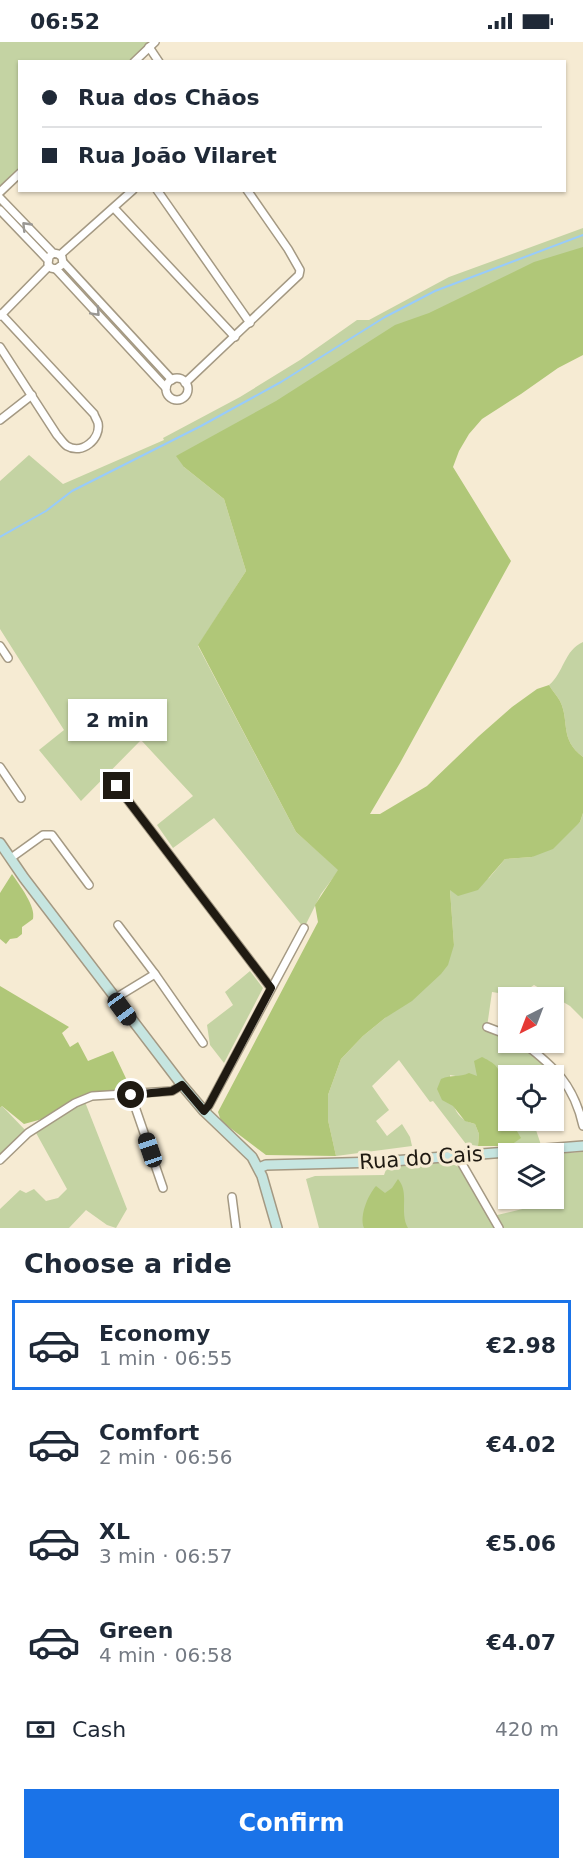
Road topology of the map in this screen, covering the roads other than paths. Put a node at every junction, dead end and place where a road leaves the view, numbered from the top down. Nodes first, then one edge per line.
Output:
1 (152, 44) edge
2 (136, 60) edge
3 (158, 60) edge
4 (18, 175) edge
5 (0, 192) edge
6 (131, 192) edge
7 (158, 192) edge
8 (248, 192) edge
9 (0, 198) edge
10 (114, 208) junction
11 (0, 210) edge
12 (55, 261) junction
13 (1, 315) edge
14 (250, 323) junction
15 (235, 337) junction
16 (0, 347) edge
17 (172, 380) junction
18 (185, 382) junction
19 (166, 388) junction
20 (32, 395) junction
21 (0, 420) edge
22 (0, 646) edge
23 (8, 658) dead end
24 (0, 767) edge
25 (117, 786) dead end
26 (21, 798) dead end
27 (0, 843) edge
28 (11, 858) junction
29 (89, 885) dead end
30 (118, 926) dead end
31 (304, 928) dead end
32 (155, 974) junction
33 (271, 988) junction
34 (114, 999) junction
35 (486, 1027) dead end
36 (498, 1031) edge
37 (203, 1043) dead end
38 (536, 1053) edge
39 (182, 1085) junction
40 (131, 1095) junction
41 (204, 1111) junction
42 (583, 1126) edge
43 (583, 1146) edge
44 (460, 1156) junction
45 (0, 1160) edge
46 (259, 1168) junction
47 (163, 1188) dead end
48 (232, 1197) dead end
49 (237, 1228) edge
50 (277, 1228) edge
51 (500, 1228) edge

1 - 2 street
1 - 3 street
4 - 5 street
6 - 10 street
7 - 14 street
8 - 14 street
12 -> 9 street
10 - 12 street
10 - 15 street
11 - 12 street
12 - 13 street
12 - 17 street
12 -> 19 street
13 - 20 street
14 - 15 street
15 - 18 street
16 - 20 street
17 - 18 street
17 - 19 street
18 - 19 street
20 - 21 street
22 - 23 street
24 - 26 street
25 - 33 street
27 - 28 street
28 - 29 street
28 - 34 street
30 - 32 street
31 - 33 street
32 - 34 street
32 - 37 street
33 - 41 street
34 - 39 street
35 - 36 street
38 - 42 street
39 - 40 street
39 - 41 street
40 - 45 street
40 - 47 street
41 - 46 street
43 - 44 street, Rua do Cais
44 - 46 street, Rua do Cais
44 - 51 street
46 - 50 street
48 - 49 street

